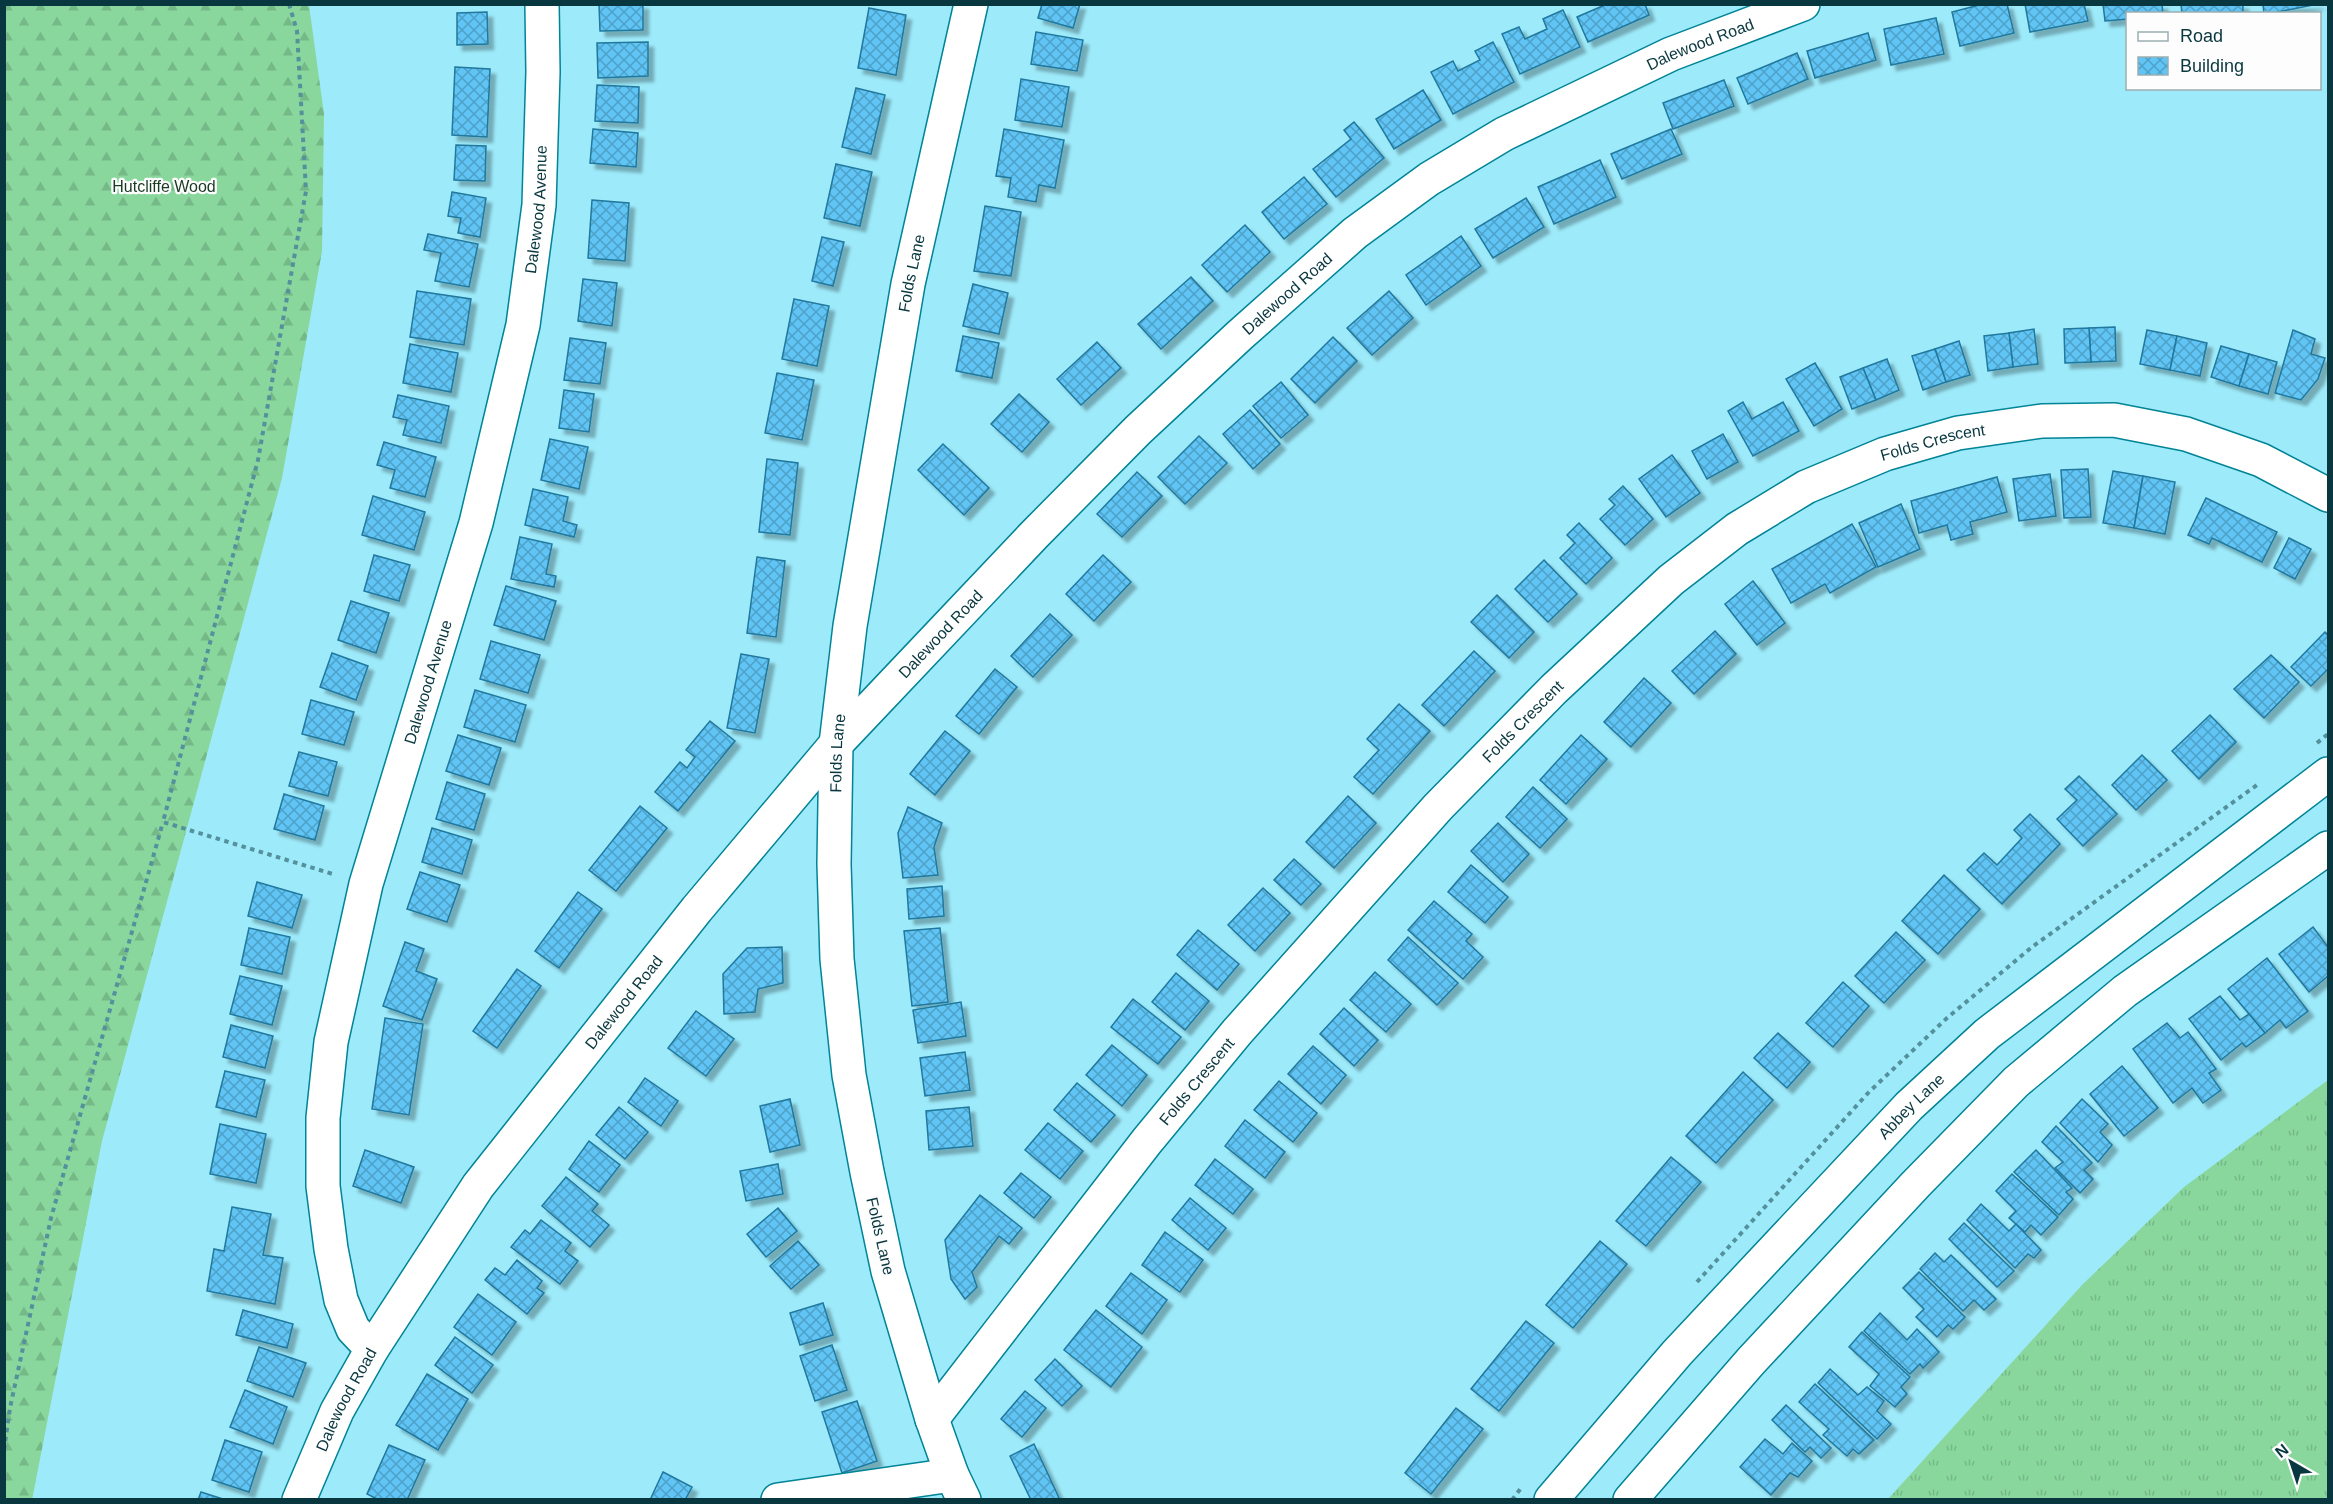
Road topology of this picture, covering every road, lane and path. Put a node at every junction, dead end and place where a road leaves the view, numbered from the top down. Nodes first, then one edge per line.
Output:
1 (289, 4) edge
2 (542, 4) edge
3 (971, 4) edge
4 (1803, 4) edge
5 (2328, 495) edge
6 (837, 744) junction
7 (2328, 774) edge
8 (163, 822) junction
9 (2328, 848) edge
10 (366, 884) junction
11 (372, 1349) junction
12 (932, 1419) junction
13 (4, 1450) edge
14 (958, 1487) edge
15 (299, 1500) edge
16 (778, 1500) edge
17 (1551, 1500) edge
18 (1630, 1500) edge

1 - 8 path
2 - 10 street, Dalewood Avenue
3 - 6 street, Folds Lane
4 - 6 street, Dalewood Road
5 - 12 street, Folds Crescent
6 - 11 street, Dalewood Road
6 - 12 street, Folds Lane
7 - 17 street, Abbey Lane
8 - 10 path
8 - 13 path
9 - 18 street
10 - 11 street, Dalewood Avenue
11 - 15 street, Dalewood Road
12 - 14 street, Folds Lane
14 - 16 street

